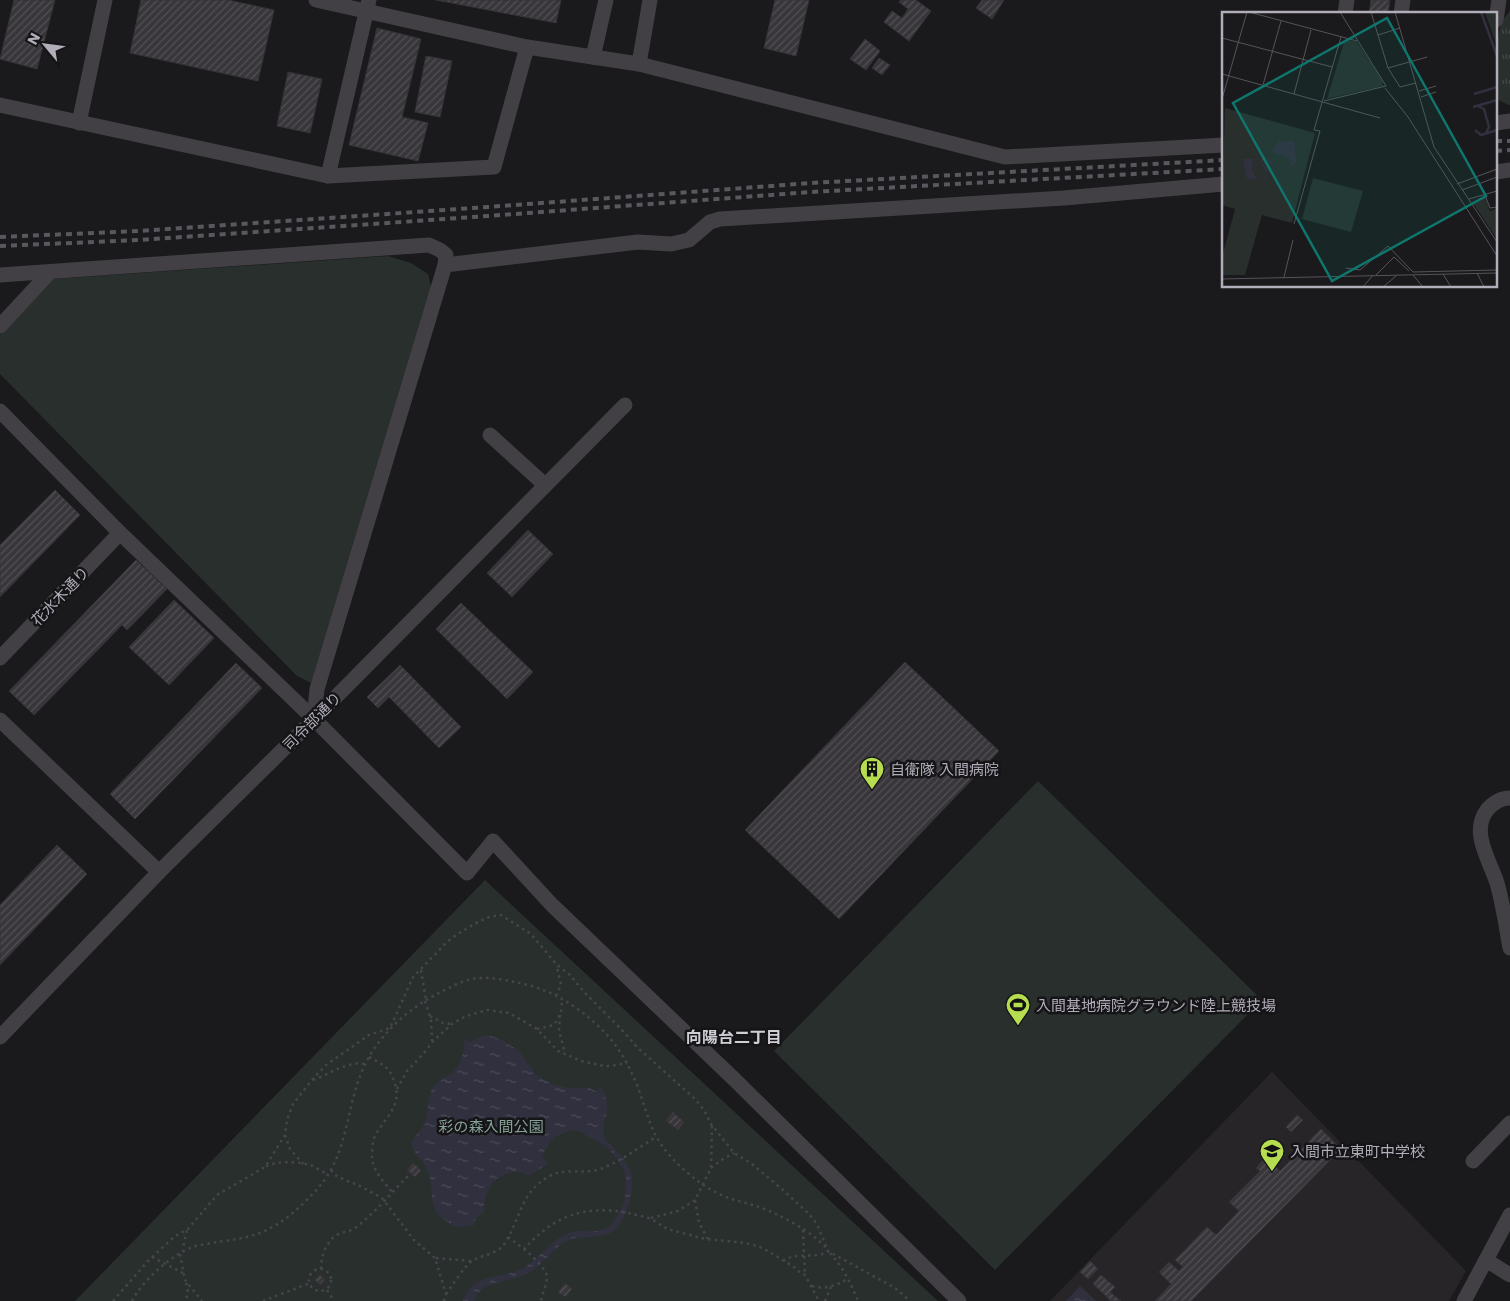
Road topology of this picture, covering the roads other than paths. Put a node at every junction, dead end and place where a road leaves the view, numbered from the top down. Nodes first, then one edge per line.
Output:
1 (105, 0) edge
2 (316, 0) edge
3 (606, 0) edge
4 (650, 0) edge
5 (1503, 2) edge
6 (368, 6) edge
7 (1498, 15) edge
8 (527, 47) junction
9 (593, 57) junction
10 (639, 64) junction
11 (0, 105) edge
12 (79, 123) junction
13 (1222, 145) edge
14 (328, 176) junction
15 (1222, 184) edge
16 (445, 265) junction
17 (50, 272) junction
18 (0, 275) edge
19 (0, 326) edge
20 (625, 405) dead end
21 (0, 411) edge
22 (490, 435) dead end
23 (545, 485) junction
24 (120, 533) junction
25 (0, 658) edge
26 (314, 719) junction
27 (0, 720) edge
28 (1510, 798) edge
29 (160, 872) junction
30 (1510, 948) edge
31 (0, 1037) edge
32 (1510, 1123) edge
33 (1473, 1161) dead end
34 (1510, 1215) edge
35 (1486, 1260) junction
36 (1510, 1274) edge
37 (959, 1301) edge
38 (1464, 1301) edge

1 - 12 street
2 - 6 street
3 - 9 street
4 - 10 street
5 - 7 street
6 - 8 street
6 - 14 street
8 - 9 street
8 - 14 street
9 - 10 street
10 - 13 street
11 - 12 street
12 - 14 street
15 - 16 street
16 - 17 street
16 - 26 street
17 - 18 street
17 - 19 street
20 - 23 street, 司令部通り
21 - 24 street
22 - 23 street
23 - 26 street, 司令部通り
24 - 25 street, 花水木通り
24 - 26 street
26 - 29 street, 司令部通り
26 - 37 street
27 - 29 street
28 - 30 street
29 - 31 street, 司令部通り
32 - 33 street
34 - 35 street
35 - 36 street
35 - 38 street

